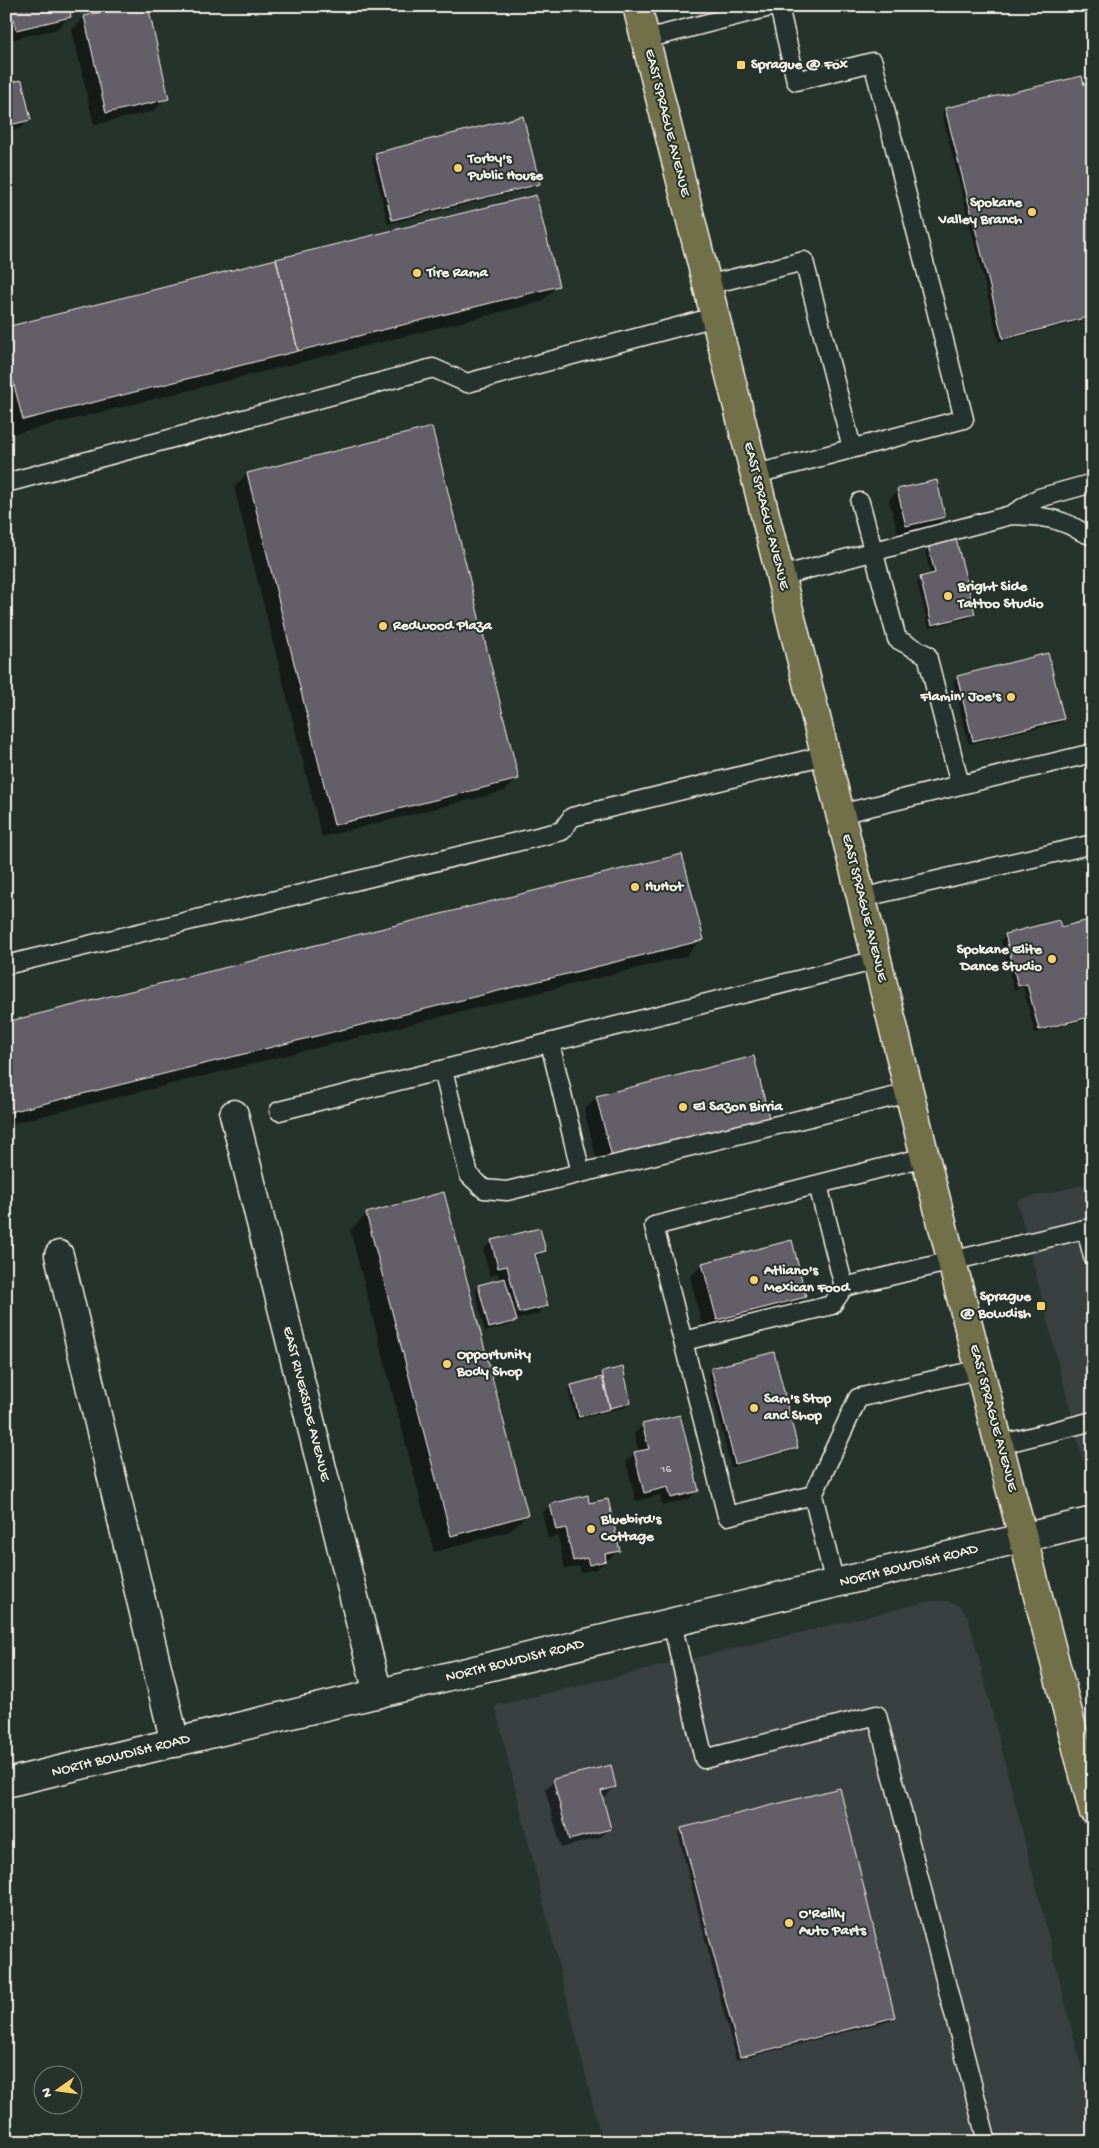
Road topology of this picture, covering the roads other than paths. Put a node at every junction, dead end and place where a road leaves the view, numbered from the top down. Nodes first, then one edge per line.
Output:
1 (637, 6) edge
2 (770, 7) edge
3 (646, 39) junction
4 (708, 285) junction
5 (715, 317) junction
6 (852, 448) junction
7 (756, 474) junction
8 (6, 483) edge
9 (1093, 483) edge
10 (860, 502) dead end
11 (1011, 515) junction
12 (1093, 535) edge
13 (874, 550) junction
14 (781, 576) junction
15 (1093, 753) edge
16 (826, 755) junction
17 (960, 785) junction
18 (840, 814) junction
19 (1093, 844) edge
20 (862, 898) junction
21 (877, 960) junction
22 (6, 964) edge
23 (550, 1043) junction
24 (443, 1070) junction
25 (909, 1093) junction
26 (279, 1111) dead end
27 (234, 1114) dead end
28 (925, 1157) junction
29 (581, 1173) junction
30 (818, 1184) junction
31 (1089, 1228) edge
32 (59, 1256) dead end
33 (1093, 1257) edge
34 (952, 1261) junction
35 (844, 1287) junction
36 (684, 1341) junction
37 (980, 1369) junction
38 (1093, 1420) edge
39 (1000, 1445) junction
40 (813, 1495) junction
41 (1093, 1521) edge
42 (1024, 1538) junction
43 (835, 1584) junction
44 (672, 1623) junction
45 (378, 1694) junction
46 (175, 1742) junction
47 (6, 1783) edge
48 (1093, 1810) edge
49 (987, 2142) edge

1 - 3 main road, EAST SPRAGUE AVENUE
2 - 3 lane
2 - 6 lane
3 - 4 main road, EAST SPRAGUE AVENUE
4 - 5 main road, EAST SPRAGUE AVENUE
4 - 6 lane
5 - 7 main road, EAST SPRAGUE AVENUE
5 - 8 lane
6 - 7 lane
7 - 14 main road, EAST SPRAGUE AVENUE
9 - 11 lane
10 - 13 lane
11 - 12 lane
11 - 13 lane
13 - 14 lane
13 - 17 lane
14 - 16 main road, EAST SPRAGUE AVENUE
15 - 17 lane
16 - 18 main road, EAST SPRAGUE AVENUE
16 - 22 lane
17 - 18 lane
18 - 20 main road, EAST SPRAGUE AVENUE
19 - 20 lane
20 - 21 main road, EAST SPRAGUE AVENUE
21 - 23 lane
21 - 25 main road, EAST SPRAGUE AVENUE
23 - 24 lane
23 - 29 lane
24 - 26 lane
24 - 29 lane
25 - 28 main road, EAST SPRAGUE AVENUE
25 - 29 lane
27 - 45 street, EAST RIVERSIDE AVENUE
28 - 30 lane
28 - 34 main road, EAST SPRAGUE AVENUE
30 - 35 lane
30 - 36 lane
31 - 33 lane
31 - 34 lane
32 - 46 street
34 - 35 lane
34 - 37 main road, EAST SPRAGUE AVENUE
35 - 36 lane
36 - 40 lane
37 - 39 main road, EAST SPRAGUE AVENUE
37 - 40 lane
38 - 39 lane
39 - 42 main road, EAST SPRAGUE AVENUE
40 - 43 lane
41 - 42 street, NORTH BOWDISH ROAD
42 - 43 street, NORTH BOWDISH ROAD
42 - 48 main road, EAST SPRAGUE AVENUE
43 - 44 street, NORTH BOWDISH ROAD
44 - 45 street, NORTH BOWDISH ROAD
44 - 49 lane
45 - 46 street, NORTH BOWDISH ROAD
46 - 47 street, NORTH BOWDISH ROAD

